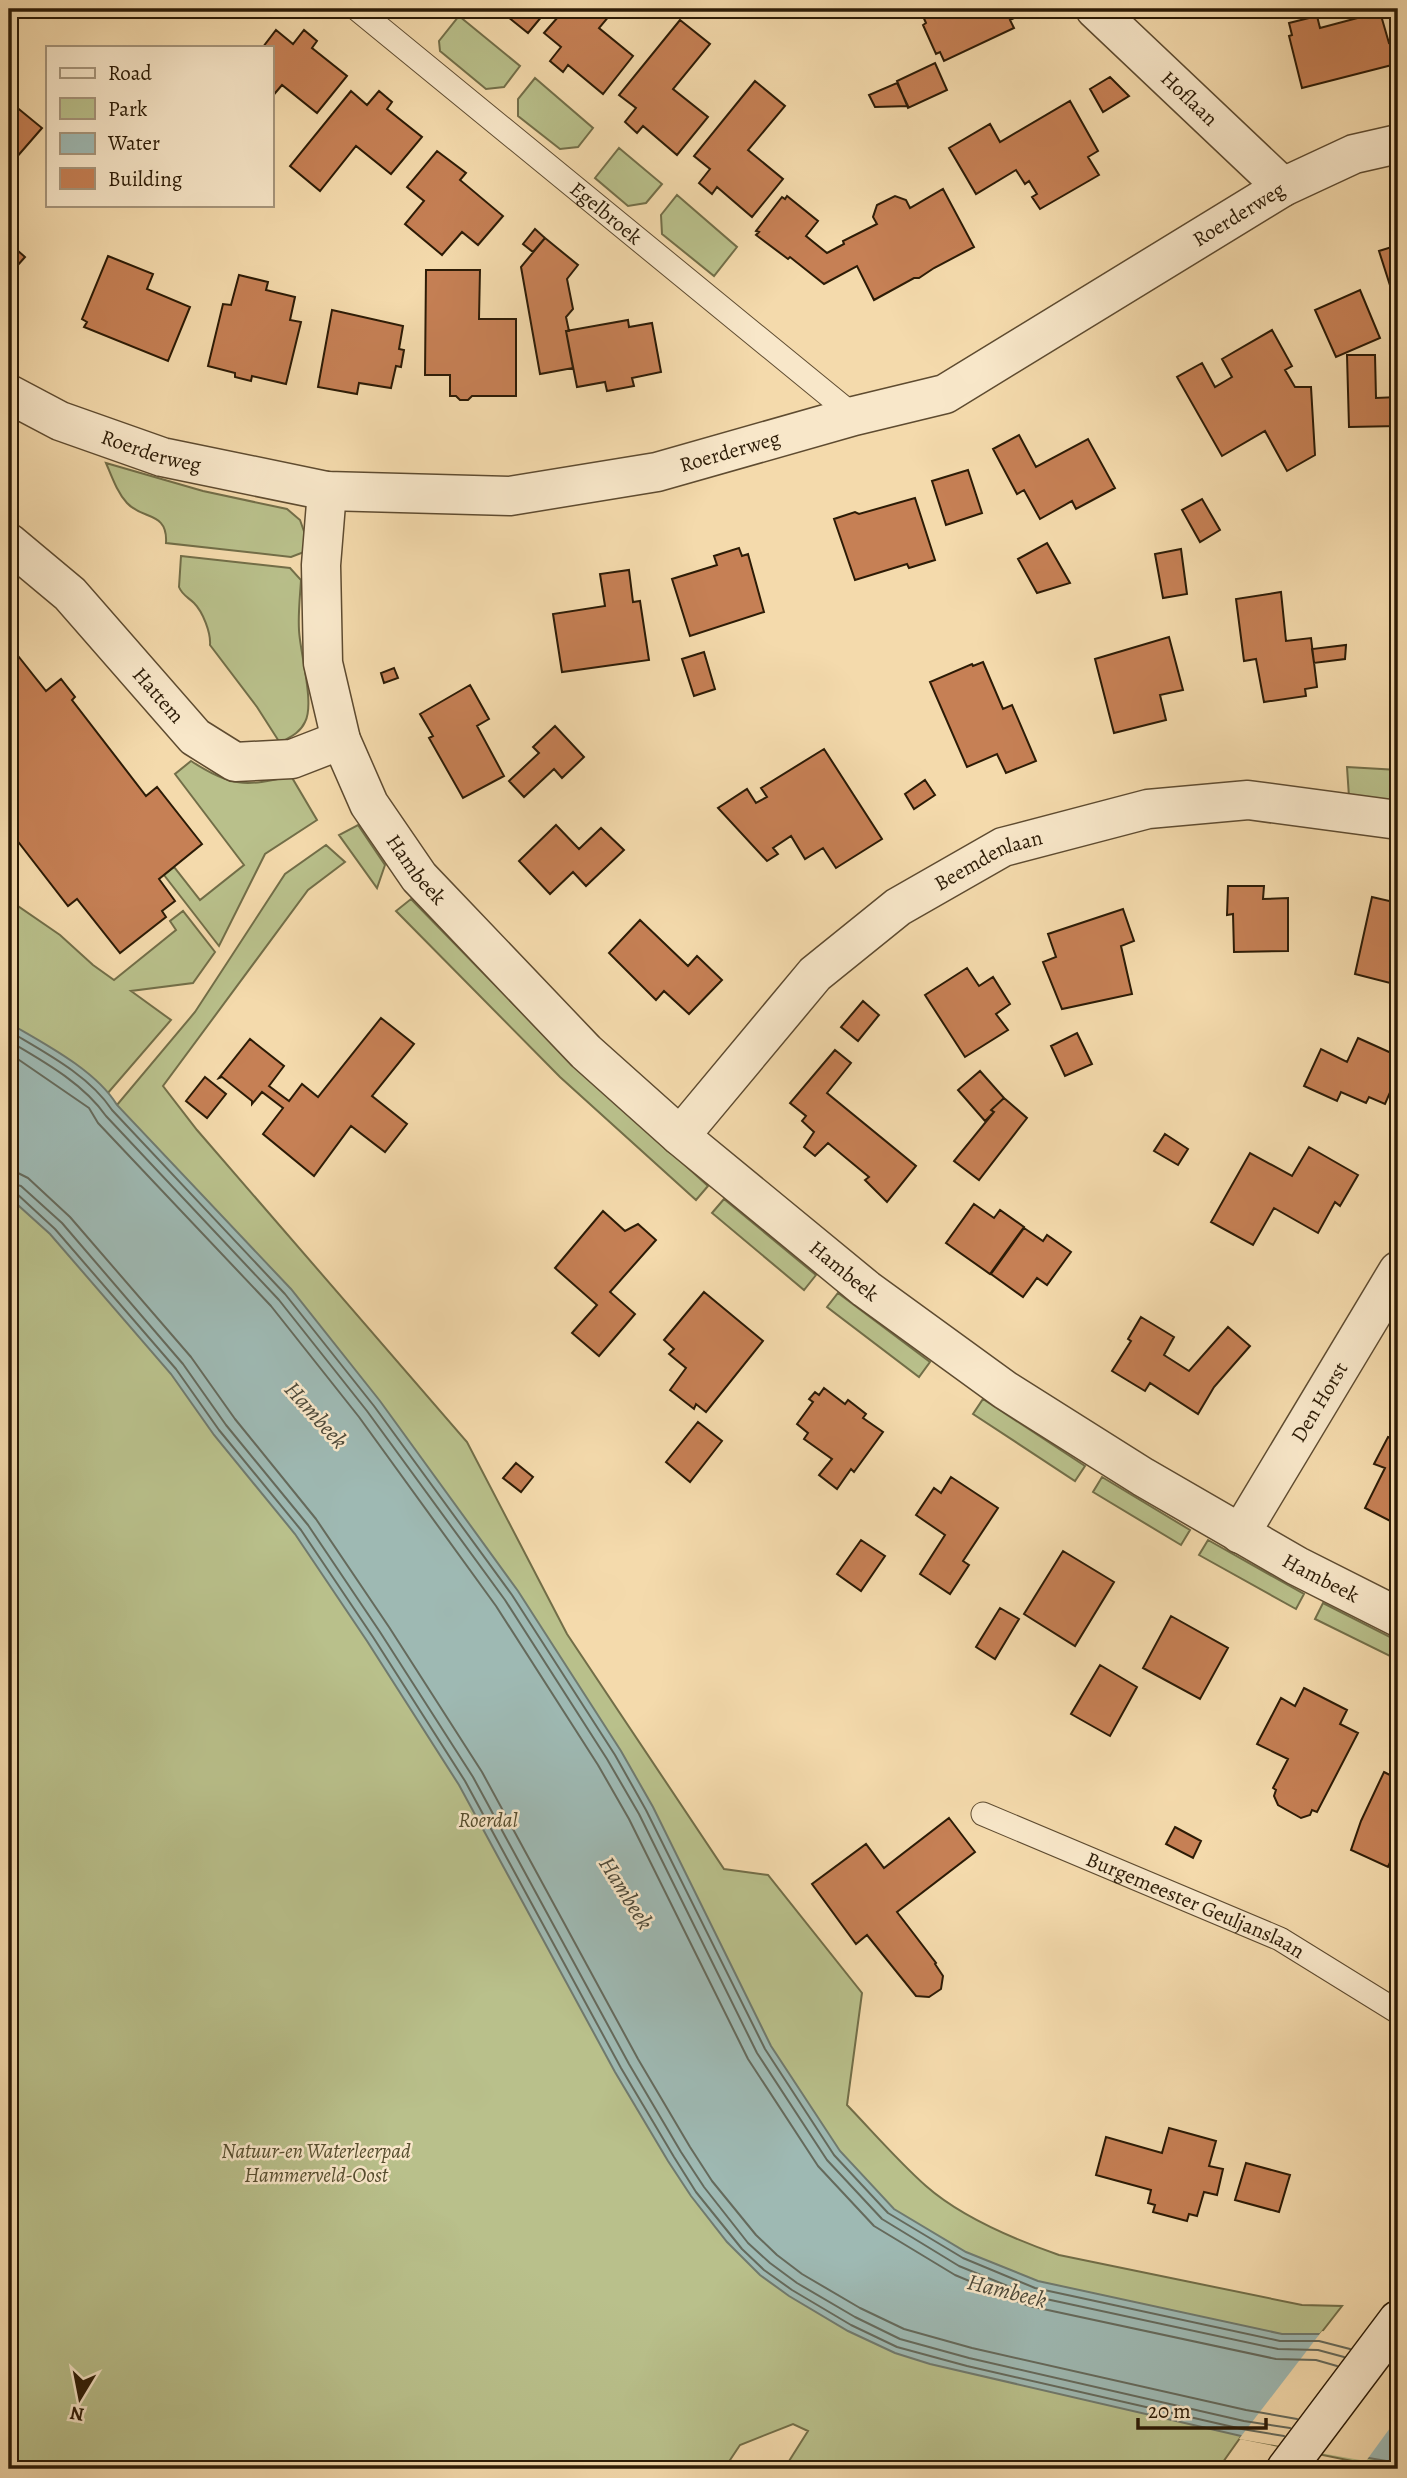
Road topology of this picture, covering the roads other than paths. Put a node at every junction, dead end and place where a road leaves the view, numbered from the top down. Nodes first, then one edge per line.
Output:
1 (357, 9) edge
2 (1095, 9) edge
3 (1398, 144) edge
4 (1283, 187) junction
5 (9, 394) edge
6 (854, 416) junction
7 (327, 491) junction
8 (9, 543) edge
9 (341, 740) junction
10 (1398, 820) edge
11 (680, 1136) junction
12 (1398, 1271) edge
13 (1240, 1534) junction
14 (1398, 1617) edge
15 (982, 1814) dead end
16 (1398, 2012) edge
17 (1398, 2320) edge
18 (1286, 2469) edge

1 - 6 lane, Egelbroek
2 - 4 street, Hoflaan
3 - 4 street, Roerderweg
4 - 6 street, Roerderweg
5 - 7 street, Roerderweg
6 - 7 street, Roerderweg
7 - 9 street, Hambeek
8 - 9 street, Hattem
9 - 11 street, Hambeek
10 - 11 street, Beemdenlaan
11 - 13 street, Hambeek
12 - 13 street, Den Horst
13 - 14 street, Hambeek
15 - 16 lane, Burgemeester Geuljanslaan
17 - 18 street

